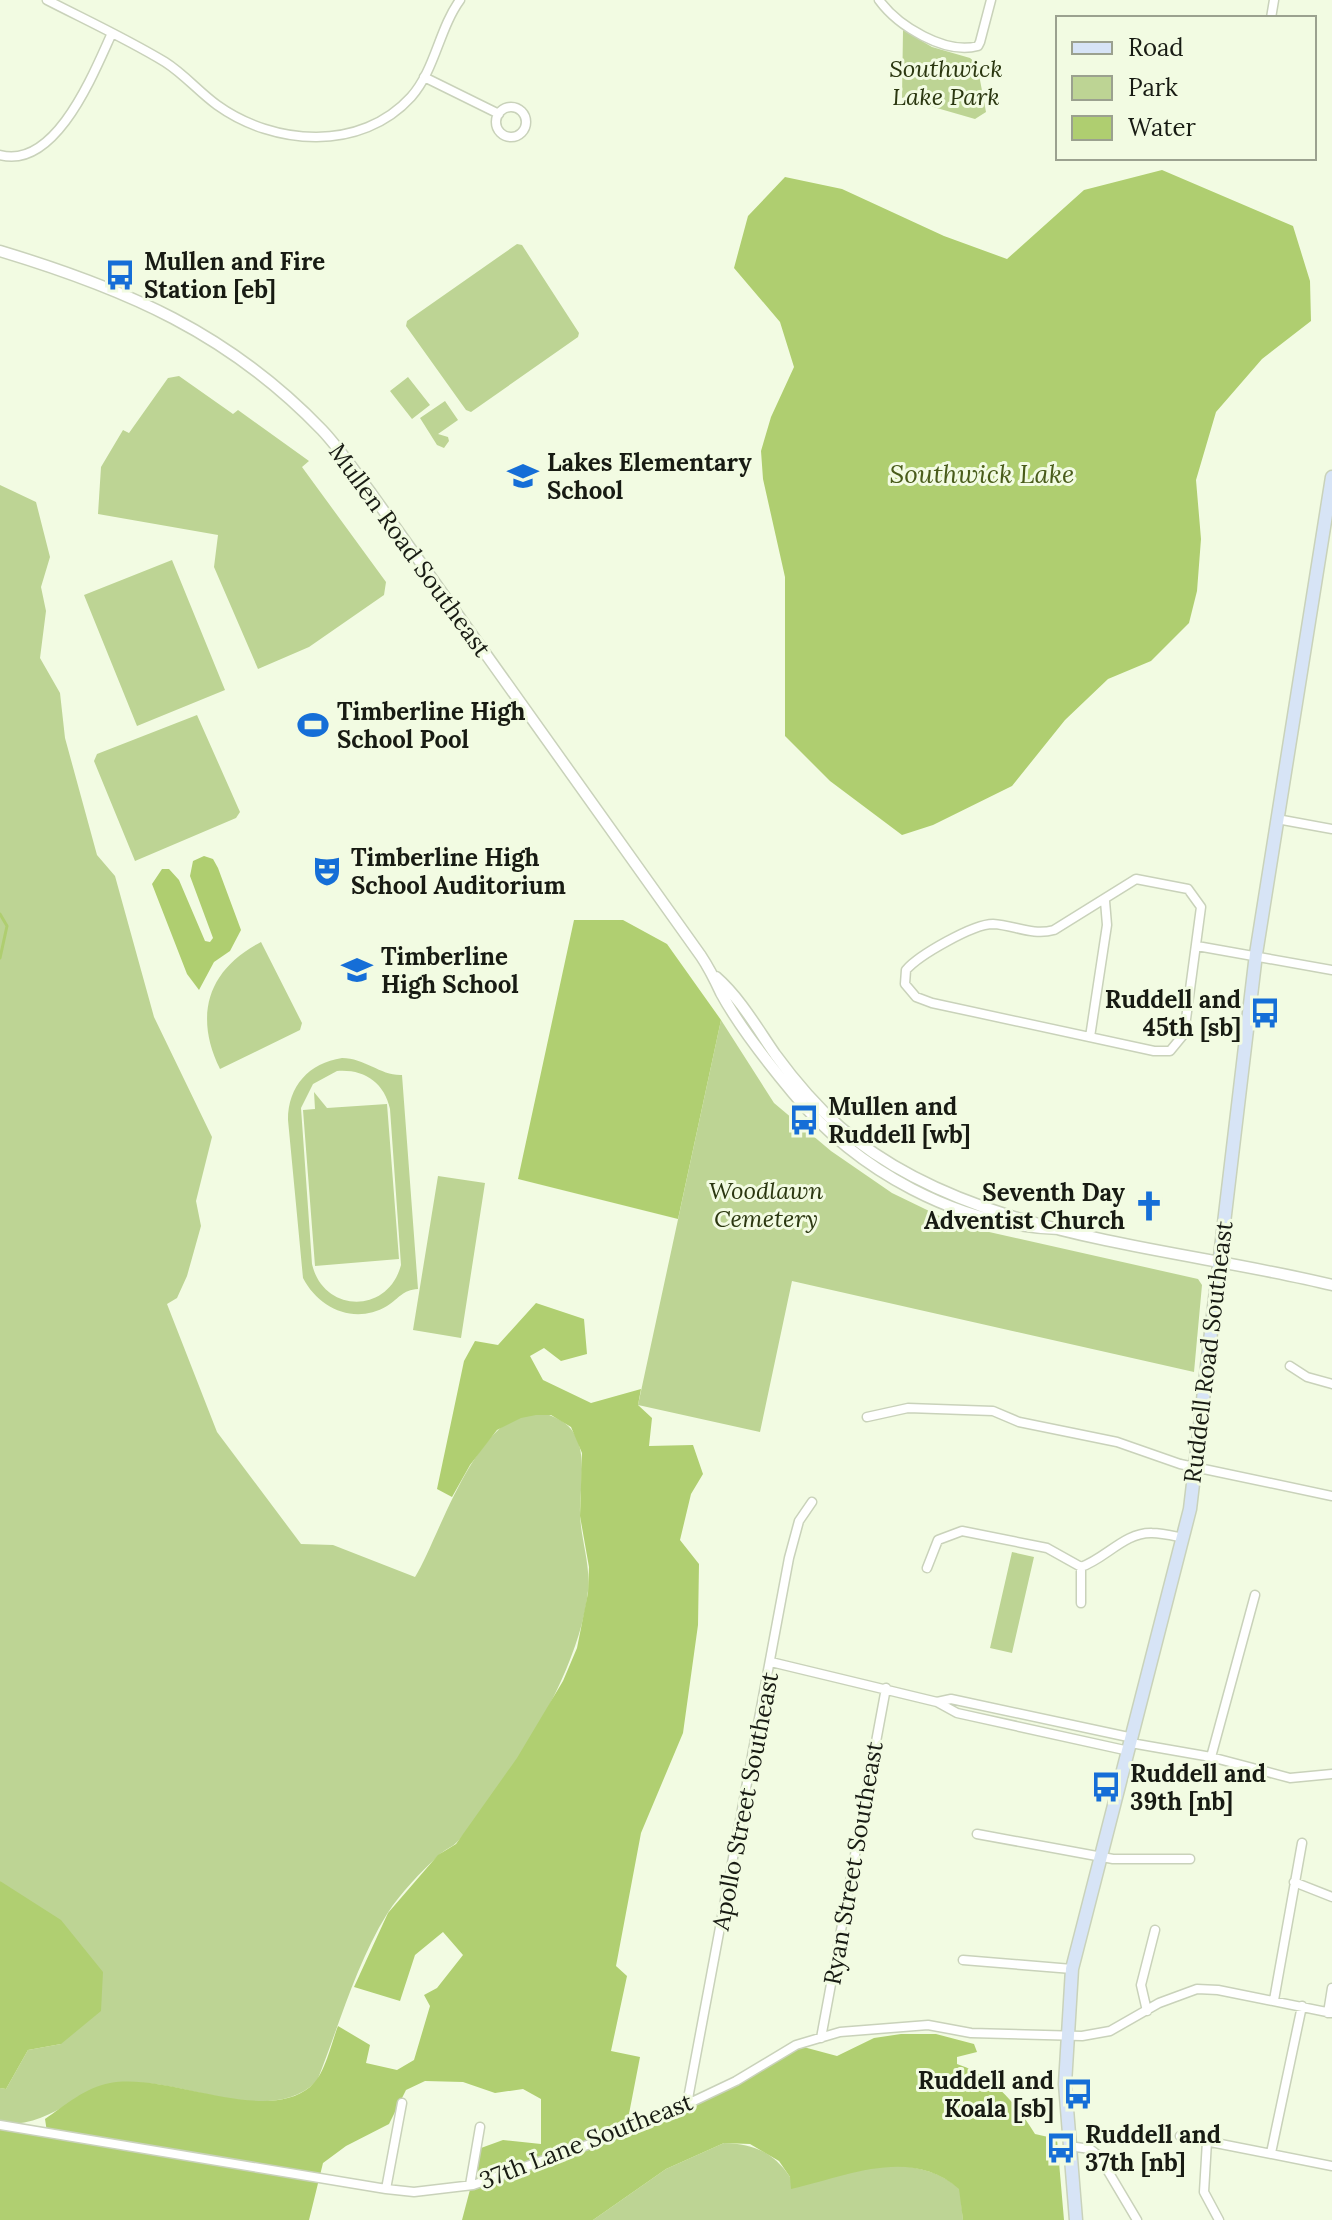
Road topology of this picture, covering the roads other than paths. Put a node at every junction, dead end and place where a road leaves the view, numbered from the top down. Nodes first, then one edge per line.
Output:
1 (47, 0) edge
2 (460, 0) edge
3 (879, 0) edge
4 (991, 0) edge
5 (112, 33) junction
6 (424, 77) junction
7 (499, 114) dead end
8 (0, 155) edge
9 (0, 251) edge
10 (1332, 477) edge
11 (1277, 819) junction
12 (1332, 829) edge
13 (1105, 901) junction
14 (1197, 946) junction
15 (1256, 954) junction
16 (1332, 970) edge
17 (1090, 1037) junction
18 (1220, 1261) junction
19 (1332, 1285) edge
20 (1290, 1366) dead end
21 (1332, 1384) edge
22 (867, 1417) dead end
23 (1195, 1467) junction
24 (1332, 1496) edge
25 (812, 1502) dead end
26 (1184, 1538) junction
27 (1081, 1567) junction
28 (927, 1568) dead end
29 (1255, 1595) dead end
30 (1081, 1603) dead end
31 (771, 1662) junction
32 (886, 1688) junction
33 (1131, 1744) junction
34 (1211, 1757) junction
35 (1332, 1774) edge
36 (977, 1834) dead end
37 (1302, 1843) dead end
38 (1100, 1857) junction
39 (1190, 1859) dead end
40 (1294, 1882) junction
41 (1332, 1897) edge
42 (1155, 1930) dead end
43 (963, 1960) dead end
44 (1072, 1969) junction
45 (1332, 1988) edge
46 (1274, 2000) junction
47 (1302, 2006) junction
48 (1147, 2011) junction
49 (1330, 2013) edge
50 (1066, 2036) junction
51 (821, 2038) junction
52 (402, 2103) dead end
53 (687, 2104) junction
54 (0, 2125) edge
55 (480, 2127) dead end
56 (1180, 2136) dead end
57 (1207, 2141) junction
58 (1069, 2146) junction
59 (1271, 2153) junction
60 (1332, 2166) edge
61 (470, 2185) junction
62 (386, 2189) junction
63 (1076, 2220) edge
64 (1137, 2220) edge
65 (1219, 2220) edge

1 - 5 street
2 - 6 street
3 - 4 street
5 - 6 street
5 - 8 street
6 - 7 street
9 - 18 street, Mullen Road Southeast
10 - 11 main road, Ruddell Road Southeast
11 - 12 street
11 - 15 main road, Ruddell Road Southeast
13 - 14 street
13 - 17 street
13 - 17 street
14 - 15 street
14 - 17 street
15 - 16 street
15 - 18 main road, Ruddell Road Southeast
18 - 19 street, Mullen Road Southeast
18 - 23 main road, Ruddell Road Southeast
20 - 21 street
22 - 23 street
23 - 24 street
23 - 26 main road, Ruddell Road Southeast
25 - 31 street, Apollo Street Southeast
26 - 27 street
26 - 33 main road, Ruddell Road Southeast
27 - 28 street
27 - 30 street
29 - 34 street
31 - 32 street
31 - 53 street, Apollo Street Southeast
32 - 33 street
32 - 51 street, Ryan Street Southeast
33 - 34 street
33 - 38 main road, Ruddell Road Southeast
34 - 35 street
36 - 38 street
37 - 40 street
38 - 39 street
38 - 44 main road, Ruddell Road Southeast
40 - 41 street
40 - 46 street
42 - 48 street
43 - 44 street
44 - 50 main road, Ruddell Road Southeast
45 - 49 street
46 - 47 street, 37th Lane Southeast
46 - 48 street, 37th Lane Southeast
47 - 49 street, 37th Lane Southeast
47 - 59 street
48 - 50 street, 37th Lane Southeast
50 - 51 street, 37th Lane Southeast
50 - 58 main road, Ruddell Road Southeast
51 - 53 street, 37th Lane Southeast
52 - 62 street
53 - 61 street, 37th Lane Southeast
54 - 62 street, 37th Lane Southeast
55 - 61 street
56 - 57 street
57 - 59 street
57 - 65 street
58 - 63 main road, Ruddell Road Southeast
58 - 64 street
59 - 60 street
61 - 62 street, 37th Lane Southeast

